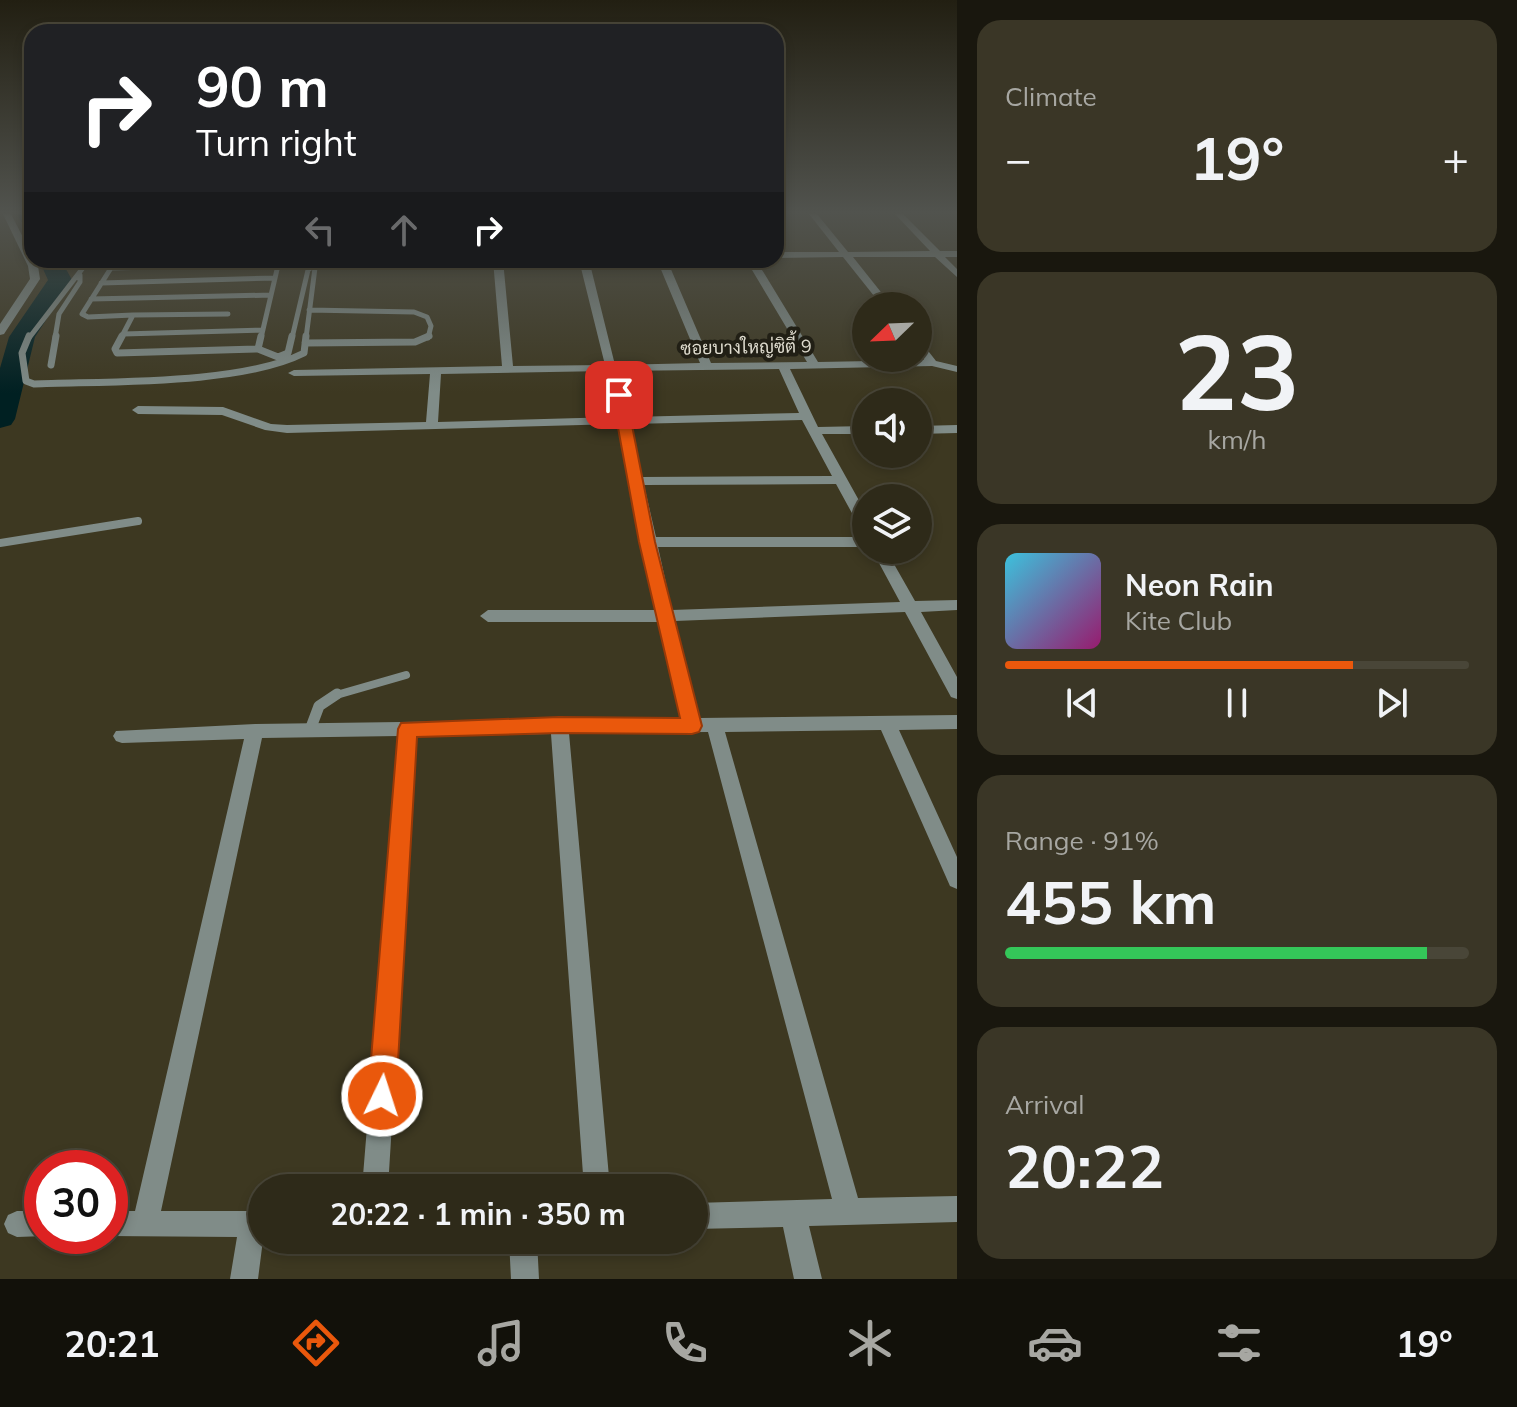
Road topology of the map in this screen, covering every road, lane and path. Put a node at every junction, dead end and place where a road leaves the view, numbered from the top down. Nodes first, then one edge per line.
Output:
1 (34, 274) edge
2 (79, 274) edge
3 (80, 274) edge
4 (106, 274) edge
5 (276, 274) edge
6 (307, 274) edge
7 (314, 274) edge
8 (499, 274) edge
9 (588, 274) edge
10 (668, 274) edge
11 (759, 274) edge
12 (860, 274) edge
13 (275, 278) junction
14 (101, 283) junction
15 (875, 292) edge
16 (271, 295) junction
17 (233, 296) junction
18 (91, 299) junction
19 (309, 310) junction
20 (228, 314) junction
21 (133, 315) junction
22 (263, 330) junction
23 (223, 331) junction
24 (0, 332) edge
25 (123, 334) junction
26 (305, 343) junction
27 (258, 349) junction
28 (932, 363) edge
29 (814, 364) junction
30 (852, 364) edge
31 (51, 365) dead end
32 (783, 365) junction
33 (707, 366) junction
34 (613, 368) junction
35 (508, 369) junction
36 (957, 369) edge
37 (436, 371) junction
38 (294, 373) dead end
39 (138, 410) dead end
40 (806, 416) junction
41 (625, 423) junction
42 (432, 426) junction
43 (957, 429) edge
44 (852, 430) edge
45 (932, 430) edge
46 (814, 431) junction
47 (842, 480) junction
48 (634, 481) junction
49 (852, 499) edge
50 (138, 521) dead end
51 (3, 542) edge
52 (647, 542) junction
53 (852, 542) edge
54 (887, 564) edge
55 (957, 605) edge
56 (911, 606) junction
57 (488, 616) dead end
58 (664, 616) junction
59 (406, 675) dead end
60 (957, 692) edge
61 (957, 722) edge
62 (887, 723) junction
63 (559, 725) junction
64 (692, 726) junction
65 (715, 726) junction
66 (408, 729) junction
67 (310, 730) junction
68 (255, 731) junction
69 (122, 736) dead end
70 (957, 879) edge
71 (376, 1174) edge
72 (596, 1174) edge
73 (957, 1209) edge
74 (848, 1210) junction
75 (793, 1214) junction
76 (708, 1216) edge
77 (128, 1224) edge
78 (145, 1224) junction
79 (248, 1224) edge
80 (250, 1254) edge
81 (524, 1254) edge
82 (244, 1279) edge
83 (525, 1279) edge
84 (808, 1279) edge

1 - 24 street
2 - 26 lane
3 - 31 lane
4 - 14 lane
5 - 13 lane
6 - 27 lane
7 - 19 lane
8 - 35 street
9 - 34 street
10 - 33 street
11 - 29 street
12 - 15 street
13 - 14 lane
13 - 16 lane
14 - 18 lane
16 - 17 lane
16 - 22 lane
17 - 18 lane
17 - 20 lane
18 - 21 lane
19 - 26 lane
19 - 26 lane
20 - 21 lane
20 - 23 lane
21 - 25 lane
22 - 23 lane
22 - 27 lane
23 - 25 lane
25 - 27 lane
28 - 36 street, ซอยบางใหญ่ซิตี้ 9
29 - 30 street, ซอยบางใหญ่ซิตี้ 9
29 - 32 street, ซอยบางใหญ่ซิตี้ 9
32 - 33 street, ซอยบางใหญ่ซิตี้ 9
32 - 40 street
33 - 34 street, ซอยบางใหญ่ซิตี้ 9
34 - 35 street, ซอยบางใหญ่ซิตี้ 9
34 - 41 street
35 - 37 street, ซอยบางใหญ่ซิตี้ 9
37 - 38 street, ซอยบางใหญ่ซิตี้ 9
37 - 42 street
39 - 42 street
40 - 41 street
40 - 46 street
41 - 42 street
41 - 48 street
43 - 45 street
44 - 46 street
46 - 47 street
47 - 48 street
47 - 49 street
48 - 52 street
50 - 51 lane
52 - 53 street
52 - 58 street
54 - 56 street
55 - 56 street
56 - 58 street
56 - 60 street
57 - 58 street
58 - 64 street
59 - 67 lane
61 - 62 street
62 - 65 street
62 - 70 street
63 - 64 street
63 - 66 street
63 - 72 street
64 - 65 street
65 - 74 street
66 - 67 street
66 - 71 street
67 - 68 street
68 - 69 street
68 - 78 street
73 - 74 street
74 - 75 street
75 - 76 street
75 - 84 street
77 - 78 street
78 - 79 street
80 - 82 street
81 - 83 street

